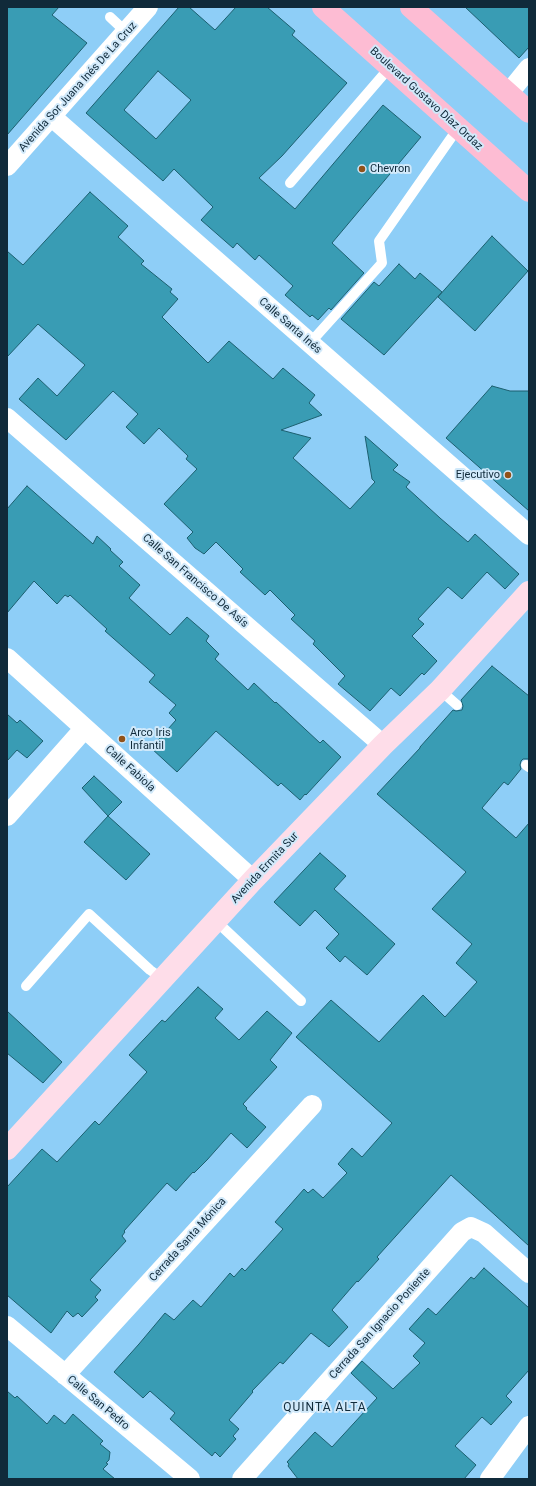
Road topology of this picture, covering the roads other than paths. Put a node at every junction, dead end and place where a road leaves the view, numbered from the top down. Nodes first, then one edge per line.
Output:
1 (148, 7) edge
2 (323, 7) edge
3 (411, 7) edge
4 (110, 17) dead end
5 (126, 32) junction
6 (390, 66) junction
7 (529, 68) edge
8 (508, 94) junction
9 (529, 112) edge
10 (52, 117) junction
11 (458, 128) junction
12 (7, 166) edge
13 (290, 183) dead end
14 (529, 191) edge
15 (310, 343) junction
16 (7, 418) edge
17 (529, 535) edge
18 (529, 592) edge
19 (7, 658) edge
20 (440, 690) junction
21 (457, 705) dead end
22 (84, 729) junction
23 (383, 745) junction
24 (7, 816) edge
25 (253, 880) junction
26 (216, 921) junction
27 (162, 979) junction
28 (26, 986) dead end
29 (301, 1001) dead end
30 (312, 1105) dead end
31 (7, 1149) edge
32 (529, 1273) edge
33 (7, 1326) edge
34 (65, 1375) junction
35 (529, 1426) edge
36 (190, 1479) edge
37 (242, 1479) edge
38 (490, 1479) edge

1 - 5 street, Avenida Sor Juana Inés De La Cruz
2 - 6 main road, Boulevard Gustavo Díaz Ordaz
3 - 8 main road
4 - 5 lane
5 - 10 street, Avenida Sor Juana Inés De La Cruz
6 - 11 main road, Boulevard Gustavo Díaz Ordaz
6 - 13 lane
7 - 8 street
8 - 9 main road
10 - 12 street, Avenida Sor Juana Inés De La Cruz
10 - 15 street, Calle Santa Inés
11 - 14 main road, Boulevard Gustavo Díaz Ordaz
11 - 15 lane
15 - 17 street, Calle Santa Inés
16 - 23 street, Calle San Francisco De Asís
18 - 20 main road, Avenida Ermita Sur
19 - 22 street, Calle Fabiola
20 - 21 lane
20 - 23 main road, Avenida Ermita Sur
22 - 24 street
22 - 25 street, Calle Fabiola
23 - 25 main road, Avenida Ermita Sur
25 - 26 main road, Avenida Ermita Sur
26 - 27 main road, Avenida Ermita Sur
26 - 29 lane
27 - 28 lane
27 - 31 main road, Avenida Ermita Sur
30 - 34 street, Cerrada Santa Mónica
32 - 37 street, Cerrada San Ignacio Poniente
33 - 34 street, Calle San Pedro
34 - 36 street, Calle San Pedro
35 - 38 street

